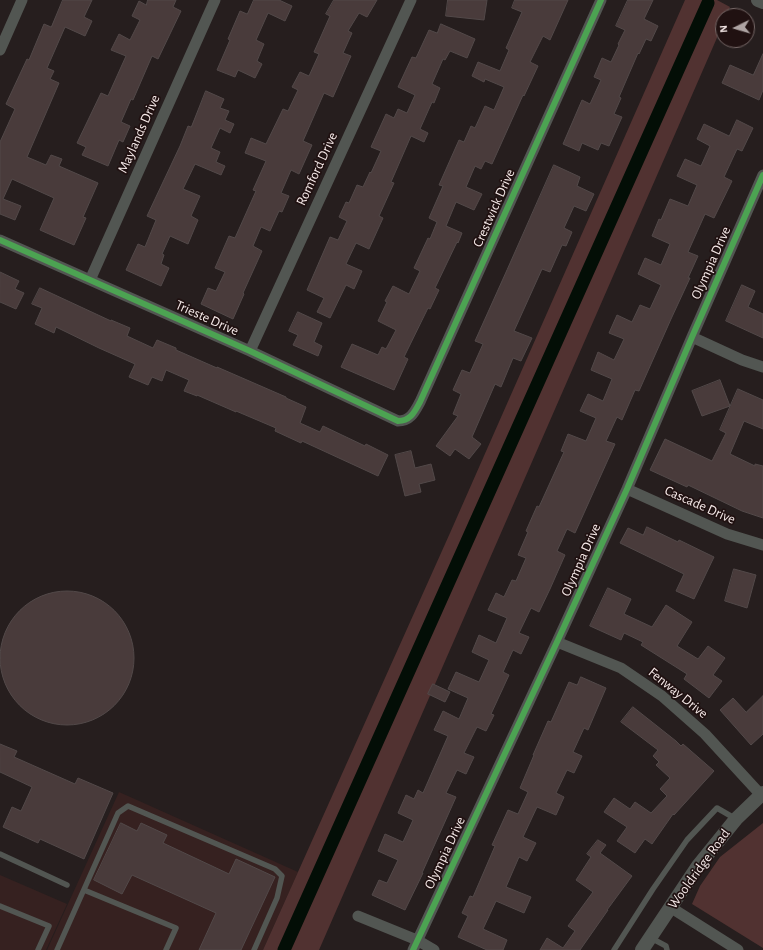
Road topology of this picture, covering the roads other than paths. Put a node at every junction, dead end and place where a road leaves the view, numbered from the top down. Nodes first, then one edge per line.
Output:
1 (22, 0) edge
2 (215, 0) edge
3 (410, 0) edge
4 (601, 0) edge
5 (758, 0) edge
6 (763, 2) edge
7 (0, 50) edge
8 (763, 176) edge
9 (760, 190) edge
10 (0, 240) edge
11 (90, 280) junction
12 (692, 337) junction
13 (250, 351) junction
14 (763, 367) edge
15 (404, 421) joint
16 (627, 489) junction
17 (763, 545) edge
18 (557, 642) junction
19 (762, 794) edge
20 (736, 819) junction
21 (0, 854) edge
22 (67, 885) dead end
23 (84, 890) junction
24 (0, 906) edge
25 (670, 907) junction
26 (358, 916) dead end
27 (650, 937) junction
28 (415, 945) edge
29 (38, 950) edge
30 (57, 950) edge
31 (166, 950) edge
32 (254, 950) edge
33 (434, 950) edge
34 (614, 950) edge
35 (642, 950) edge
36 (667, 950) edge
37 (738, 950) edge

1 - 7 street
2 - 11 street, Maylands Drive
3 - 13 street, Romford Drive
4 - 15 street, Crestwick Drive
5 - 6 street
8 - 9 street, Olympia Drive
9 - 12 street, Olympia Drive
10 - 11 street, Trieste Drive
11 - 13 street, Trieste Drive
12 - 14 street
12 - 16 street, Olympia Drive
13 - 15 street, Trieste Drive
16 - 17 street, Cascade Drive
16 - 18 street, Olympia Drive
18 - 19 street, Fenway Drive
18 - 28 street, Olympia Drive
19 - 20 street, Wooldridge Road
20 - 25 street, Wooldridge Road
20 - 34 lane
21 - 22 lane
23 - 30 lane
23 - 31 lane
23 - 32 lane
24 - 29 lane
25 - 27 street, Wooldridge Road
25 - 37 street
26 - 28 street
27 - 35 street, Wooldridge Road
27 - 36 lane
28 - 33 street

